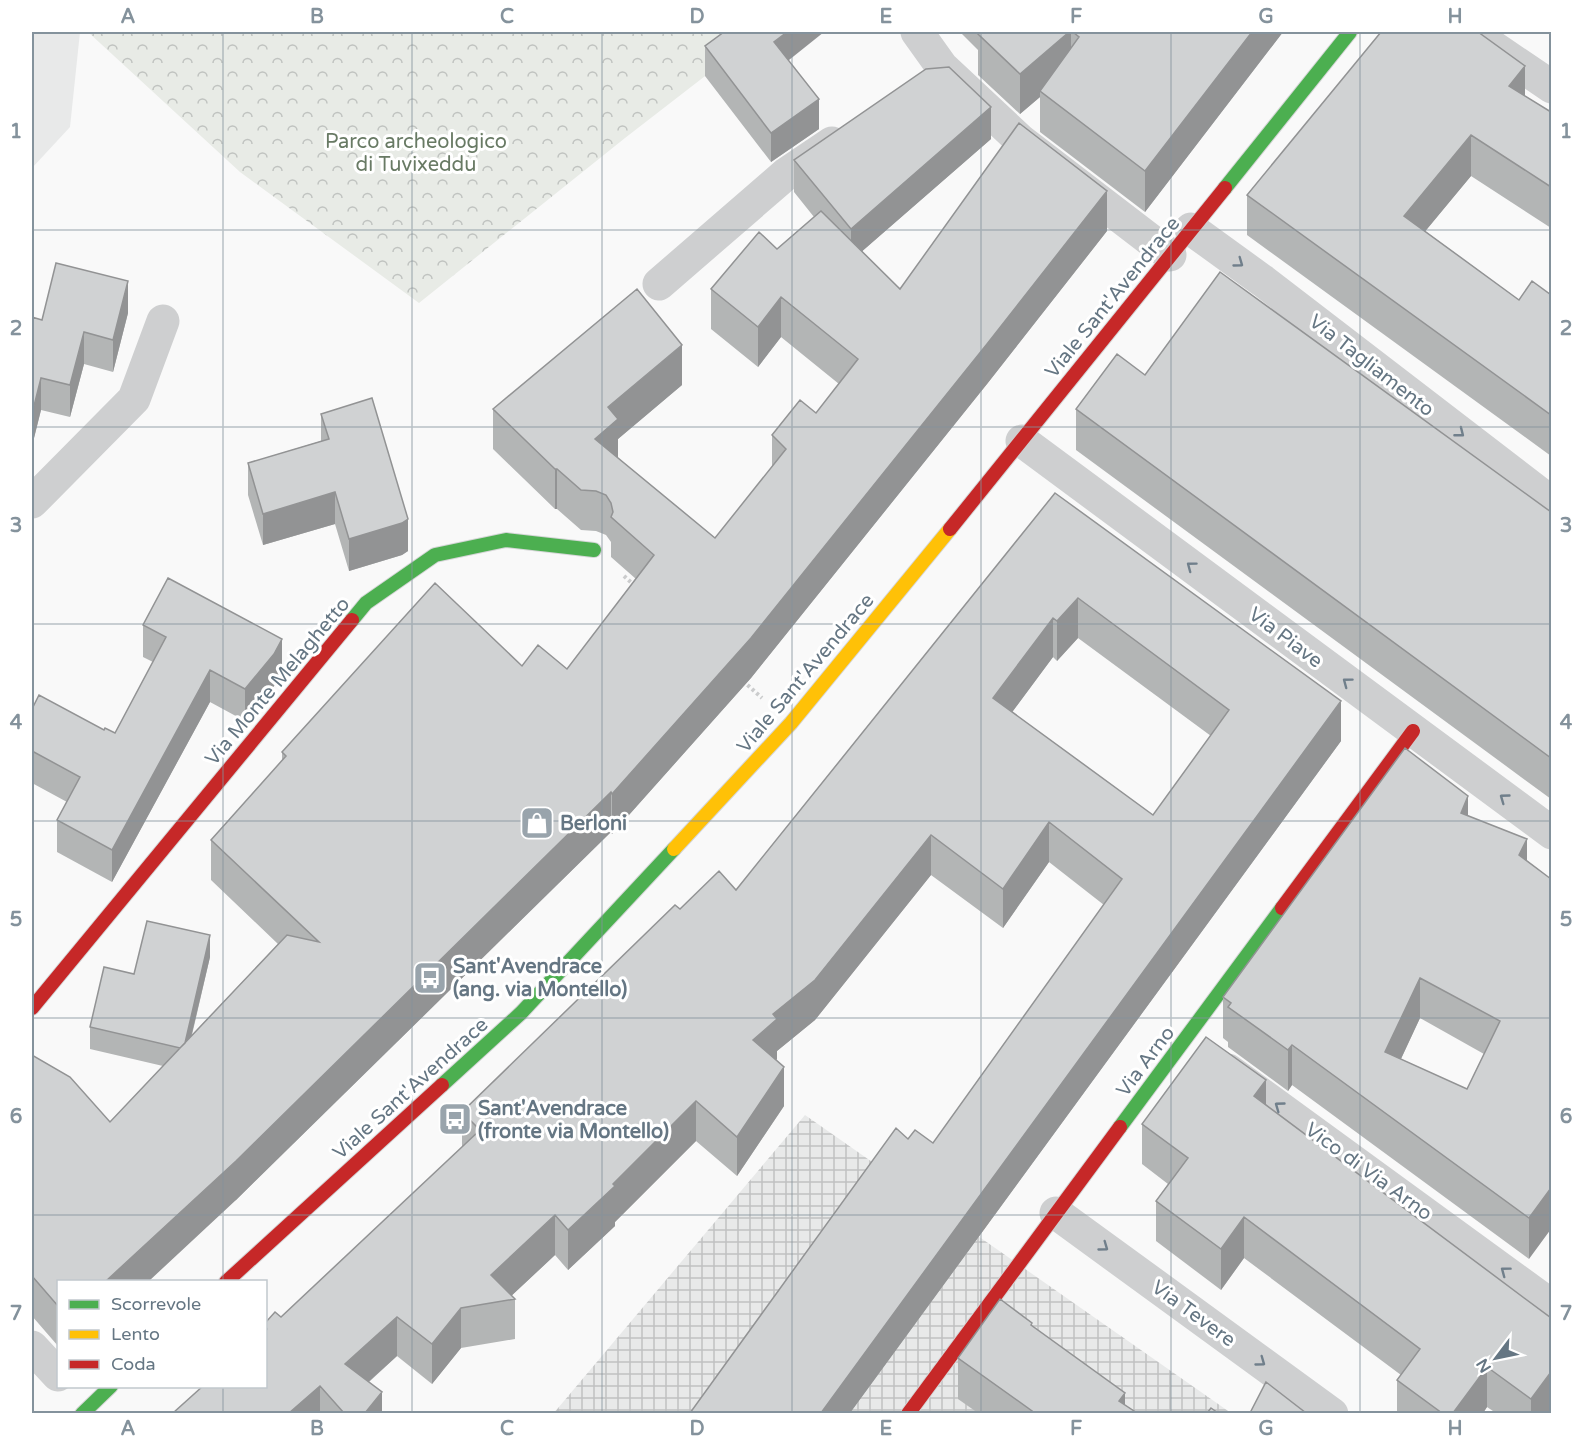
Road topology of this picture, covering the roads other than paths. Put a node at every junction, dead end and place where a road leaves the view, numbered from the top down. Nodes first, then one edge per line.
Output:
1 (917, 32) edge
2 (1350, 32) edge
3 (1471, 32) edge
4 (1551, 87) edge
5 (854, 127) edge
6 (1191, 229) junction
7 (1170, 255) junction
8 (659, 284) dead end
9 (163, 321) dead end
10 (1022, 441) junction
11 (32, 502) edge
12 (1551, 503) edge
13 (594, 550) road end
14 (1413, 731) junction
15 (1551, 832) edge
16 (32, 1008) edge
17 (1185, 1039) junction
18 (1056, 1213) junction
19 (227, 1280) edge
20 (1551, 1306) edge
21 (32, 1347) edge
22 (57, 1374) edge
23 (908, 1413) edge
24 (1332, 1413) edge

1 - 7 street
2 - 6 main road, Viale Sant'Avendrace
3 - 4 street
5 - 8 street
6 - 7 main road, Viale Sant'Avendrace
6 -> 12 street, Via Tagliamento
7 - 10 main road, Viale Sant'Avendrace
9 - 11 street
14 -> 10 street, Via Piave
10 - 19 main road, Viale Sant'Avendrace
13 - 16 main road, Via Monte Melaghetto
15 -> 14 street, Via Piave
14 - 17 main road, Via Arno
17 - 18 main road, Via Arno
20 -> 17 street, Vico di Via Arno
18 - 23 main road, Via Arno
18 -> 24 street, Via Tevere
21 - 22 street

